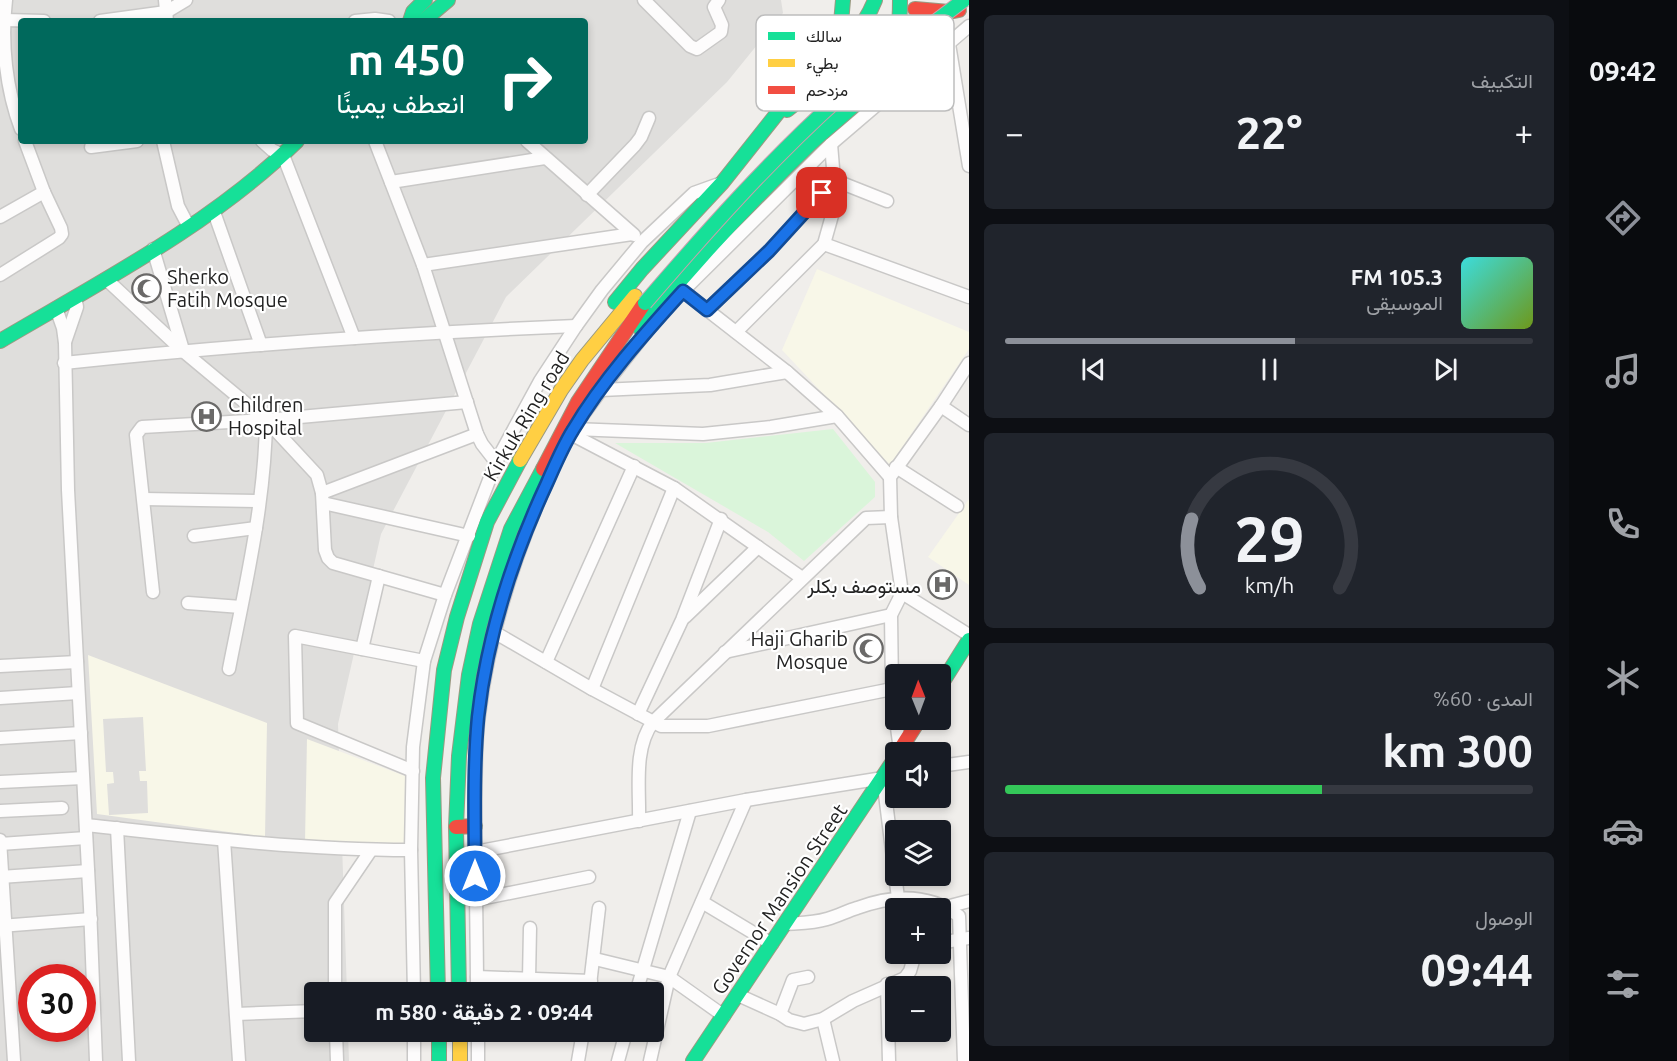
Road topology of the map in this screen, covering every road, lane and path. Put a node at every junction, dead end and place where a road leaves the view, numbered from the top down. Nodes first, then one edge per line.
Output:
1 (186, 0) edge
2 (425, 0) edge
3 (448, 0) edge
4 (644, 0) edge
5 (719, 0) edge
6 (843, 0) edge
7 (875, 0) edge
8 (900, 0) edge
9 (944, 0) edge
10 (964, 0) edge
11 (4, 2) edge
12 (969, 7) edge
13 (915, 9) dead end
14 (166, 11) edge
15 (842, 15) edge
16 (869, 15) edge
17 (899, 15) edge
18 (925, 15) edge
19 (944, 15) edge
20 (120, 18) edge
21 (411, 18) edge
22 (427, 18) edge
23 (5, 20) junction
24 (18, 20) edge
25 (968, 29) edge
26 (2, 38) edge
27 (954, 40) edge
28 (954, 74) edge
29 (4, 77) edge
30 (15, 89) edge
31 (18, 109) edge
32 (779, 111) edge
33 (787, 111) edge
34 (810, 111) edge
35 (825, 111) edge
36 (826, 111) edge
37 (846, 111) edge
38 (870, 111) edge
39 (649, 118) dead end
40 (759, 136) junction
41 (812, 143) junction
42 (27, 144) edge
43 (114, 144) edge
44 (164, 144) edge
45 (265, 144) edge
46 (294, 144) edge
47 (376, 144) edge
48 (530, 144) edge
49 (831, 144) junction
50 (91, 147) dead end
51 (283, 155) junction
52 (544, 158) junction
53 (969, 166) edge
54 (795, 169) junction
55 (834, 180) junction
56 (391, 182) junction
57 (722, 183) junction
58 (44, 192) junction
59 (587, 195) junction
60 (887, 201) dead end
61 (214, 212) junction
62 (0, 217) edge
63 (189, 227) junction
64 (632, 234) junction
65 (642, 242) junction
66 (824, 244) junction
67 (153, 249) junction
68 (423, 265) junction
69 (0, 275) edge
70 (106, 279) junction
71 (683, 291) junction
72 (75, 297) junction
73 (969, 297) edge
74 (640, 299) junction
75 (56, 308) junction
76 (707, 310) junction
77 (576, 326) junction
78 (444, 332) junction
79 (736, 332) junction
80 (354, 338) junction
81 (0, 341) edge
82 (65, 343) junction
83 (261, 345) junction
84 (183, 351) junction
85 (64, 363) junction
86 (969, 363) edge
87 (787, 372) junction
88 (561, 390) junction
89 (601, 390) junction
90 (467, 402) junction
91 (578, 402) junction
92 (941, 406) junction
93 (837, 416) junction
94 (266, 420) junction
95 (969, 425) edge
96 (572, 432) junction
97 (477, 434) junction
98 (496, 462) junction
99 (634, 466) junction
100 (893, 472) junction
101 (674, 488) junction
102 (322, 498) junction
103 (144, 499) junction
104 (259, 501) junction
105 (957, 506) dead end
106 (891, 517) junction
107 (721, 519) junction
108 (256, 528) junction
109 (194, 536) dead end
110 (469, 536) junction
111 (758, 547) junction
112 (498, 564) junction
113 (513, 566) junction
114 (379, 576) junction
115 (802, 578) junction
116 (153, 592) dead end
117 (902, 593) junction
118 (446, 595) junction
119 (188, 603) dead end
120 (241, 606) junction
121 (891, 615) junction
122 (682, 620) junction
123 (494, 632) junction
124 (969, 635) edge
125 (451, 640) junction
126 (969, 640) edge
127 (474, 645) junction
128 (362, 649) junction
129 (724, 652) junction
130 (77, 662) junction
131 (424, 662) junction
132 (546, 662) junction
133 (892, 664) edge
134 (0, 666) edge
135 (229, 669) dead end
136 (951, 669) edge
137 (592, 689) junction
138 (885, 690) edge
139 (78, 693) junction
140 (0, 698) edge
141 (638, 714) junction
142 (653, 722) junction
143 (81, 733) junction
144 (0, 738) edge
145 (969, 762) edge
146 (951, 764) edge
147 (413, 771) junction
148 (885, 776) edge
149 (83, 778) junction
150 (885, 779) edge
151 (0, 782) edge
152 (746, 800) junction
153 (62, 808) dead end
154 (891, 808) edge
155 (0, 811) edge
156 (690, 811) junction
157 (639, 821) junction
158 (86, 825) junction
159 (456, 826) junction
160 (475, 826) junction
161 (117, 828) junction
162 (86, 838) junction
163 (224, 840) junction
164 (0, 843) edge
165 (371, 850) junction
166 (411, 850) junction
167 (475, 852) junction
168 (88, 870) junction
169 (1, 877) edge
170 (589, 877) dead end
171 (898, 898) edge
172 (885, 899) edge
173 (475, 900) junction
174 (969, 900) edge
175 (702, 902) junction
176 (951, 905) edge
177 (599, 908) dead end
178 (951, 910) edge
179 (91, 919) junction
180 (785, 924) junction
181 (3, 925) edge
182 (530, 928) dead end
183 (965, 938) edge
184 (458, 942) junction
185 (476, 942) junction
186 (772, 944) junction
187 (595, 959) junction
188 (642, 969) junction
189 (477, 977) junction
190 (669, 977) junction
191 (808, 977) dead end
192 (529, 979) junction
193 (335, 982) edge
194 (414, 982) edge
195 (438, 982) edge
196 (459, 982) edge
197 (477, 982) edge
198 (552, 982) edge
199 (591, 982) edge
200 (639, 982) edge
201 (885, 985) edge
202 (738, 994) junction
203 (5, 1002) edge
204 (304, 1011) edge
205 (236, 1014) junction
206 (780, 1014) junction
207 (724, 1016) junction
208 (823, 1020) junction
209 (966, 1028) edge
210 (336, 1042) edge
211 (414, 1042) edge
212 (439, 1042) edge
213 (460, 1042) edge
214 (478, 1042) edge
215 (581, 1042) edge
216 (623, 1042) edge
217 (889, 1042) edge
218 (14, 1061) edge
219 (96, 1061) edge
220 (129, 1061) edge
221 (239, 1061) edge
222 (337, 1061) edge
223 (414, 1061) edge
224 (439, 1061) edge
225 (460, 1061) edge
226 (478, 1061) edge
227 (578, 1061) edge
228 (618, 1061) edge
229 (650, 1061) edge
230 (693, 1061) edge
231 (833, 1061) edge
232 (889, 1061) edge
233 (964, 1061) edge

1 - 14 street
2 - 21 main road
3 - 22 main road
4 - 5 street
6 - 15 main road
7 - 16 main road
8 - 17 main road
9 - 18 main road, Kirkuk Ring road
10 - 19 main road, Kirkuk Ring road, bridge
11 - 23 street
12 - 13 main road
14 - 20 street
23 - 24 street
23 - 26 street
25 - 27 street
26 - 29 street
28 - 53 street
29 - 30 street
30 - 31 street
32 - 40 main road
33 - 40 main road
34 - 74 main road, Kirkuk Ring road
35 - 74 main road, Kirkuk Ring road, bridge
36 - 41 main road
37 - 41 main road
38 - 49 street
39 - 59 street
40 - 57 main road
41 - 54 main road
42 - 58 street
43 - 50 street
44 - 63 street
45 - 51 street
46 - 51 main road
47 - 56 street
48 - 52 street
49 - 54 street
49 - 55 street
51 - 61 main road
51 - 80 street
52 - 56 street
52 - 59 street
54 - 71 street
54 - 91 main road
55 - 60 street
55 - 66 street
55 - 76 street
56 - 68 street
57 - 65 street
57 - 88 main road
58 - 62 street
58 - 69 street
59 - 64 street
61 - 63 main road
61 - 83 street
63 - 67 main road
64 - 65 street
64 - 68 street
65 - 77 street
66 - 73 street
66 - 79 street
67 - 70 main road
67 - 84 street
68 - 78 street
70 - 72 main road
70 - 84 street
71 - 76 street
71 - 89 street
72 - 75 main road
72 - 82 street
74 - 88 main road, Kirkuk Ring road
74 - 91 main road, Kirkuk Ring road
75 - 81 main road
75 - 82 street
76 - 79 street
77 - 78 street
77 - 98 street
78 - 80 street
78 - 90 street
79 - 87 street
80 - 83 street
82 - 85 street
83 - 84 street
84 - 85 street
84 - 94 street
85 - 130 street
86 - 92 street
87 - 89 street
87 - 93 street
88 - 125 main road, Kirkuk Ring road
89 - 96 street
90 - 94 street
90 - 97 street
91 - 112 main road, Kirkuk Ring road
92 - 95 street
92 - 100 street
93 - 96 street
93 - 100 street
94 - 102 street
94 - 103 street
94 - 104 street
96 - 99 street
96 - 113 street
97 - 98 street
97 - 102 street
98 - 110 street
99 - 101 street
99 - 132 street
100 - 105 street
100 - 106 street
101 - 107 street
101 - 137 street
102 - 110 street
102 - 114 street
103 - 104 street
103 - 116 street
104 - 108 street
106 - 115 street
106 - 117 street
107 - 111 street
107 - 122 street
108 - 109 street
108 - 120 street
110 - 118 street
111 - 115 street
111 - 122 street
112 - 113 main road
112 - 127 main road, Kirkuk Ring road
113 - 123 street
114 - 118 street
114 - 128 street
115 - 129 street
117 - 121 street
117 - 124 street
118 - 131 street
119 - 120 street
120 - 135 street
121 - 129 street
121 - 133 street
122 - 141 street
123 - 132 street
123 - 160 street
125 - 127 main road
125 - 195 main road, Kirkuk Ring road
126 - 136 main road
127 - 159 main road, Kirkuk Ring road
128 - 131 street
128 - 147 street
129 - 142 street
130 - 134 street
130 - 139 street
131 - 147 street
132 - 137 street
137 - 141 street
138 - 142 street
139 - 140 street
139 - 143 street
141 - 142 street
142 - 157 street
143 - 144 street
143 - 149 street
145 - 146 street
147 - 166 street
148 - 152 street
149 - 151 street
149 - 158 street
150 - 180 main road, Governor Mansion Street
152 - 156 street
152 - 175 street
153 - 155 street
154 - 171 street
156 - 157 street
156 - 188 street
157 - 167 street
158 - 161 street
158 - 162 street
159 - 160 main road
159 - 184 main road, Kirkuk Ring road
160 - 167 street
161 - 163 street
161 - 220 street
162 - 164 street
162 - 168 street
163 - 165 street
163 - 205 street
164 - 169 street
165 - 166 street
165 - 193 street
166 - 194 street
167 - 173 street
168 - 169 street
168 - 179 street
169 - 181 street
170 - 173 street
172 - 180 street
173 - 185 street
174 - 176 street
175 - 186 street
175 - 190 street
177 - 187 street
178 - 183 street
179 - 181 street
179 - 219 street
180 - 186 main road, Governor Mansion Street
181 - 203 street
182 - 192 street
183 - 209 street
184 - 185 main road
184 - 196 main road, Kirkuk Ring road
185 - 189 street
186 - 202 main road, Governor Mansion Street
187 - 188 street
187 - 199 street
188 - 190 street
188 - 200 street
189 - 192 street
189 - 197 street
190 - 207 street
190 - 229 street
191 - 206 street
192 - 198 street
201 - 208 street
202 - 206 street
202 - 207 main road, Governor Mansion Street
203 - 218 street
204 - 205 street
205 - 221 street
206 - 208 street
207 - 230 main road, Governor Mansion Street
208 - 231 street
209 - 233 street
210 - 222 street
211 - 223 street
212 - 224 main road
213 - 225 main road
214 - 226 street
215 - 227 street
216 - 228 street
217 - 232 street

